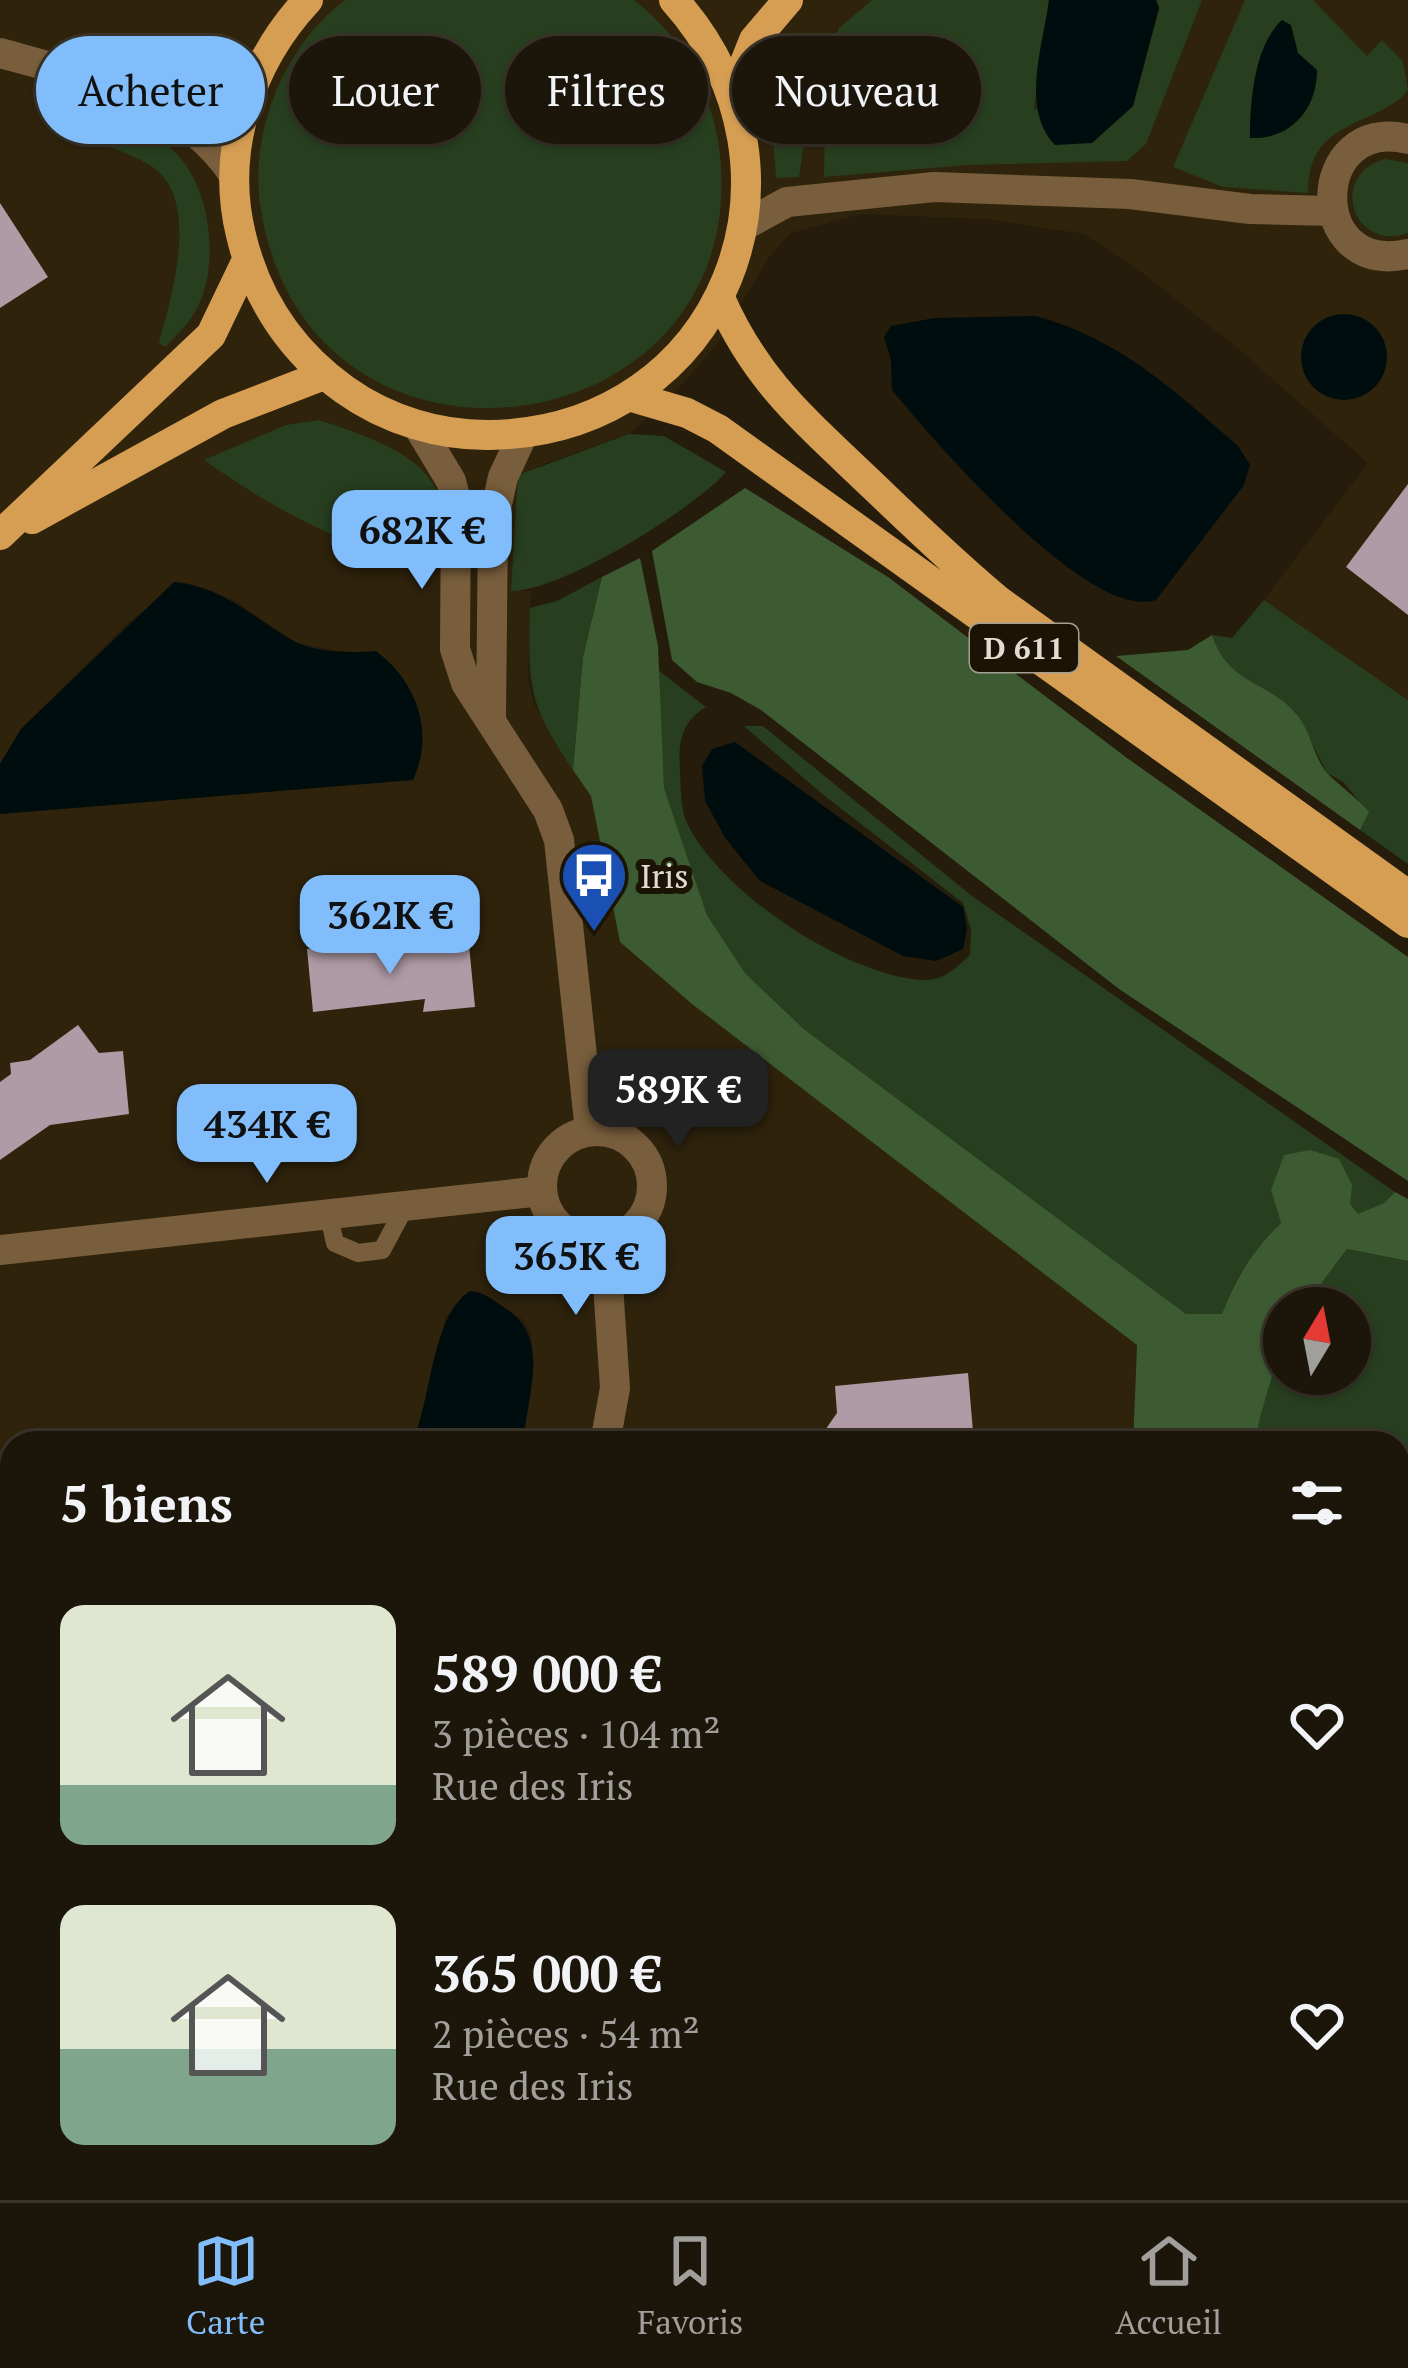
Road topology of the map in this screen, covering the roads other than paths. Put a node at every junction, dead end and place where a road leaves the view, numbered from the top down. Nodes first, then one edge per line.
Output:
1 (308, 0) edge
2 (674, 0) edge
3 (788, 0) edge
4 (757, 36) edge
5 (0, 53) edge
6 (265, 59) edge
7 (36, 63) edge
8 (732, 91) edge
9 (1408, 139) edge
10 (211, 144) edge
11 (238, 144) edge
12 (746, 144) edge
13 (234, 175) junction
14 (1332, 211) junction
15 (745, 225) junction
16 (1408, 254) edge
17 (247, 260) junction
18 (720, 298) junction
19 (324, 375) junction
20 (628, 396) junction
21 (418, 426) junction
22 (523, 434) junction
23 (0, 535) edge
24 (491, 717) junction
25 (1408, 895) edge
26 (1408, 923) edge
27 (590, 1131) junction
28 (542, 1191) junction
29 (406, 1205) junction
30 (328, 1212) junction
31 (604, 1241) junction
32 (0, 1250) edge
33 (615, 1388) junction
34 (606, 1431) edge
35 (624, 1431) edge

1 - 6 main road
2 - 8 main road
3 - 4 main road
5 - 7 street
9 - 14 street
10 - 13 street
11 - 13 main road
12 - 15 main road
13 - 17 main road
14 - 15 street
14 - 16 street
15 - 18 main road
17 - 19 main road
17 - 23 main road
18 - 20 main road
18 - 25 main road, D 611
19 - 21 main road
19 - 23 main road
20 - 22 main road
20 - 26 main road, D 611
21 - 22 main road
21 - 24 street
22 - 24 street
24 - 27 street
27 - 28 street
27 - 31 street
28 - 29 street
28 - 31 street
29 - 30 street
29 - 30 lane
30 - 32 street
31 - 33 street
33 - 34 street
33 - 35 street

